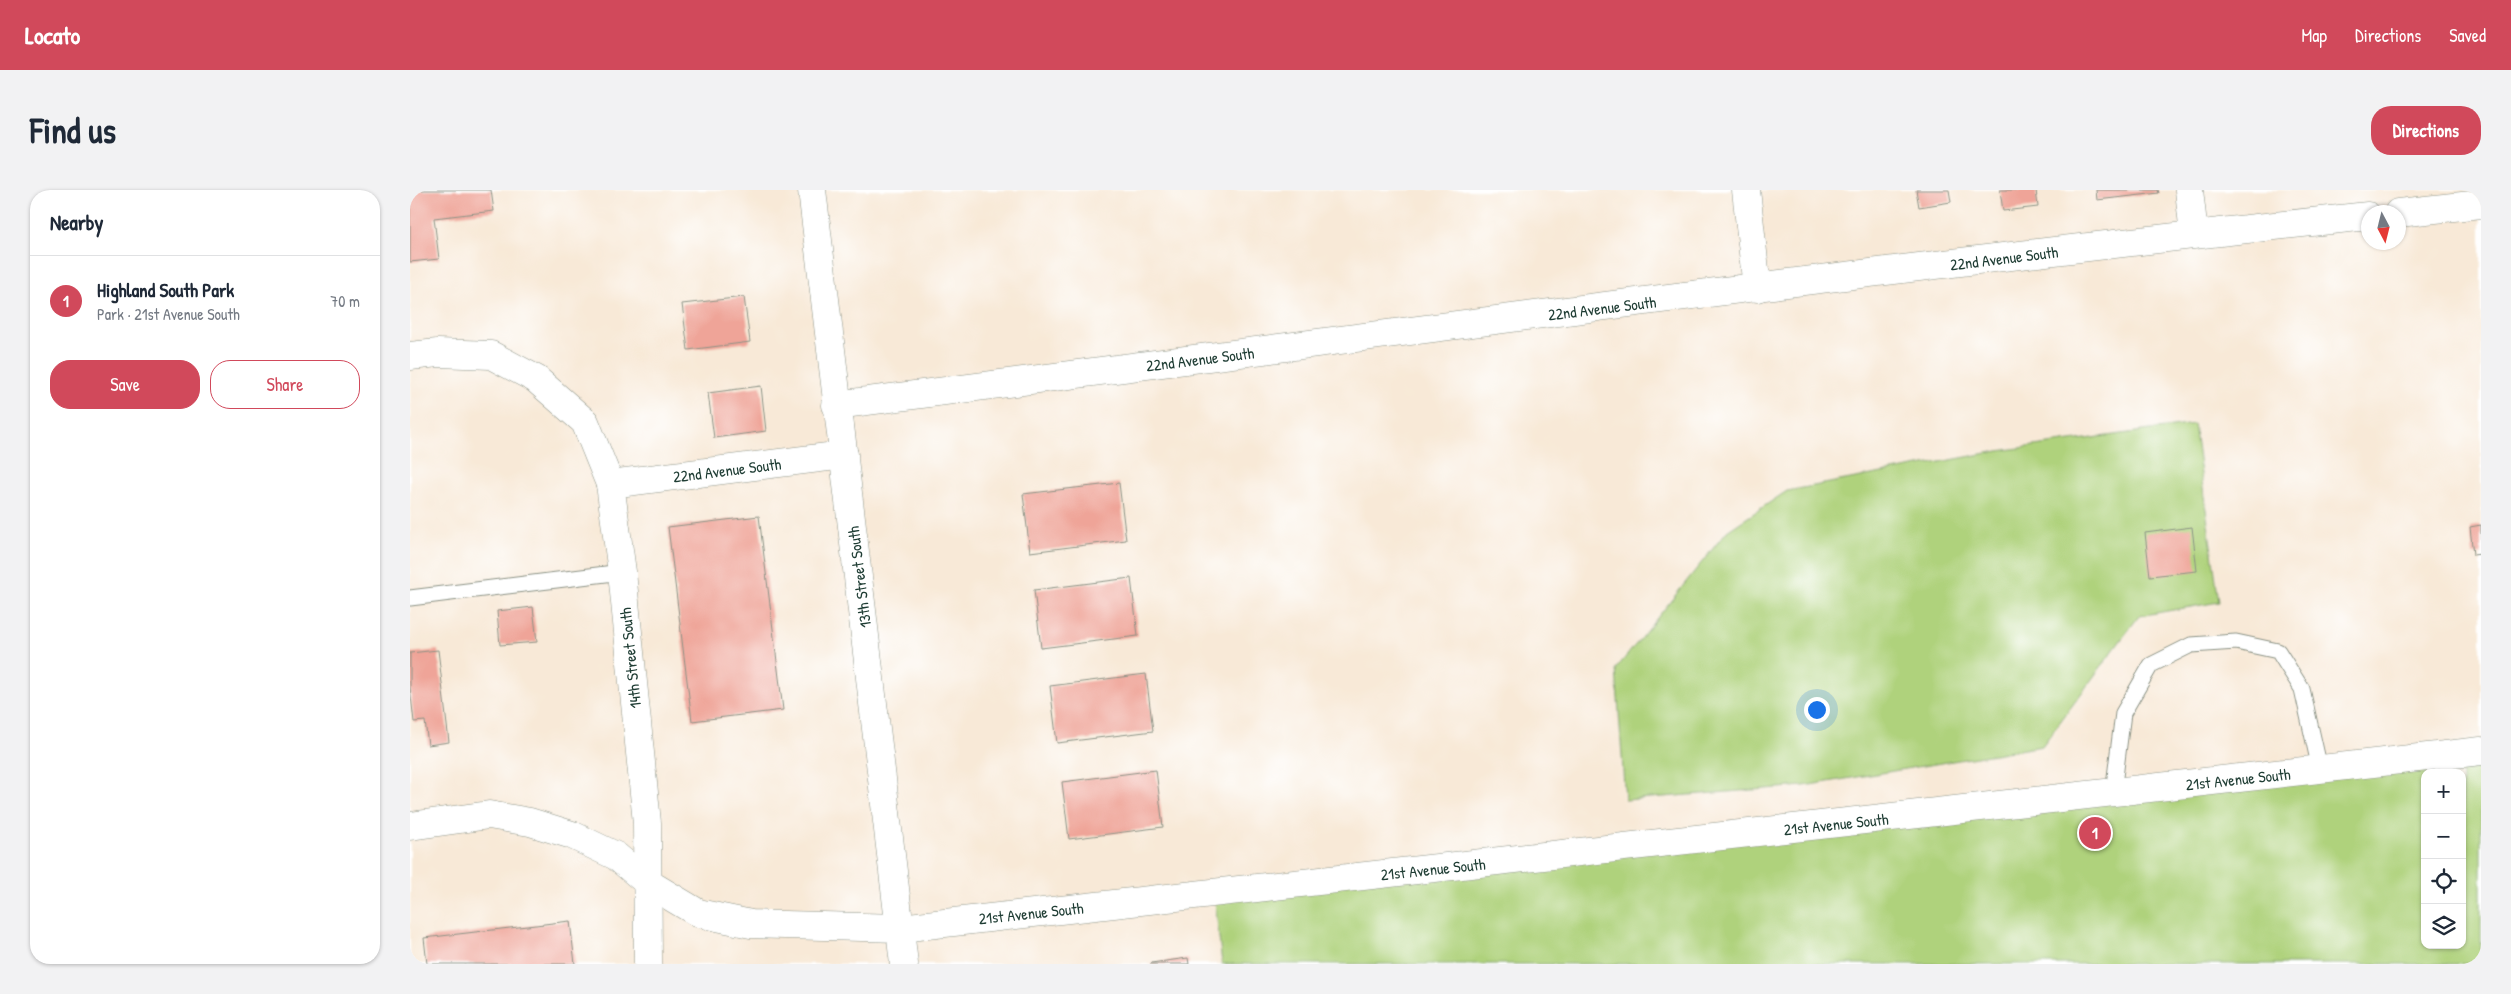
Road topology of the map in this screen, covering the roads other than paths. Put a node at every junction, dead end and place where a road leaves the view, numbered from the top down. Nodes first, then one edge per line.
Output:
1 (812, 190) edge
2 (1746, 190) edge
3 (2189, 190) edge
4 (2481, 204) edge
5 (2406, 212) edge
6 (2361, 217) edge
7 (2194, 234) junction
8 (1757, 288) junction
9 (410, 356) edge
10 (836, 405) junction
11 (844, 455) junction
12 (610, 484) junction
13 (622, 572) junction
14 (410, 598) edge
15 (2481, 752) edge
16 (2320, 769) junction
17 (2114, 793) junction
18 (410, 826) edge
19 (648, 883) junction
20 (900, 928) junction
21 (648, 964) edge
22 (904, 964) edge

1 - 10 street, 13th Street South
2 - 8 street
3 - 7 street
4 - 5 street
6 - 7 street, 22nd Avenue South
7 - 8 street, 22nd Avenue South
8 - 10 street, 22nd Avenue South
9 - 12 street, 14th Street South
10 - 11 street, 13th Street South
11 - 12 street, 22nd Avenue South
11 - 20 street, 13th Street South
12 - 13 street, 14th Street South
13 - 14 lane
13 - 19 street, 14th Street South
15 - 16 street, 21st Avenue South
16 - 17 street, 21st Avenue South
16 - 17 lane
17 - 20 street, 21st Avenue South
18 - 19 street, 21st Avenue South
19 - 20 street, 21st Avenue South
19 - 21 street, 14th Street South
20 - 22 street, 13th Street South

